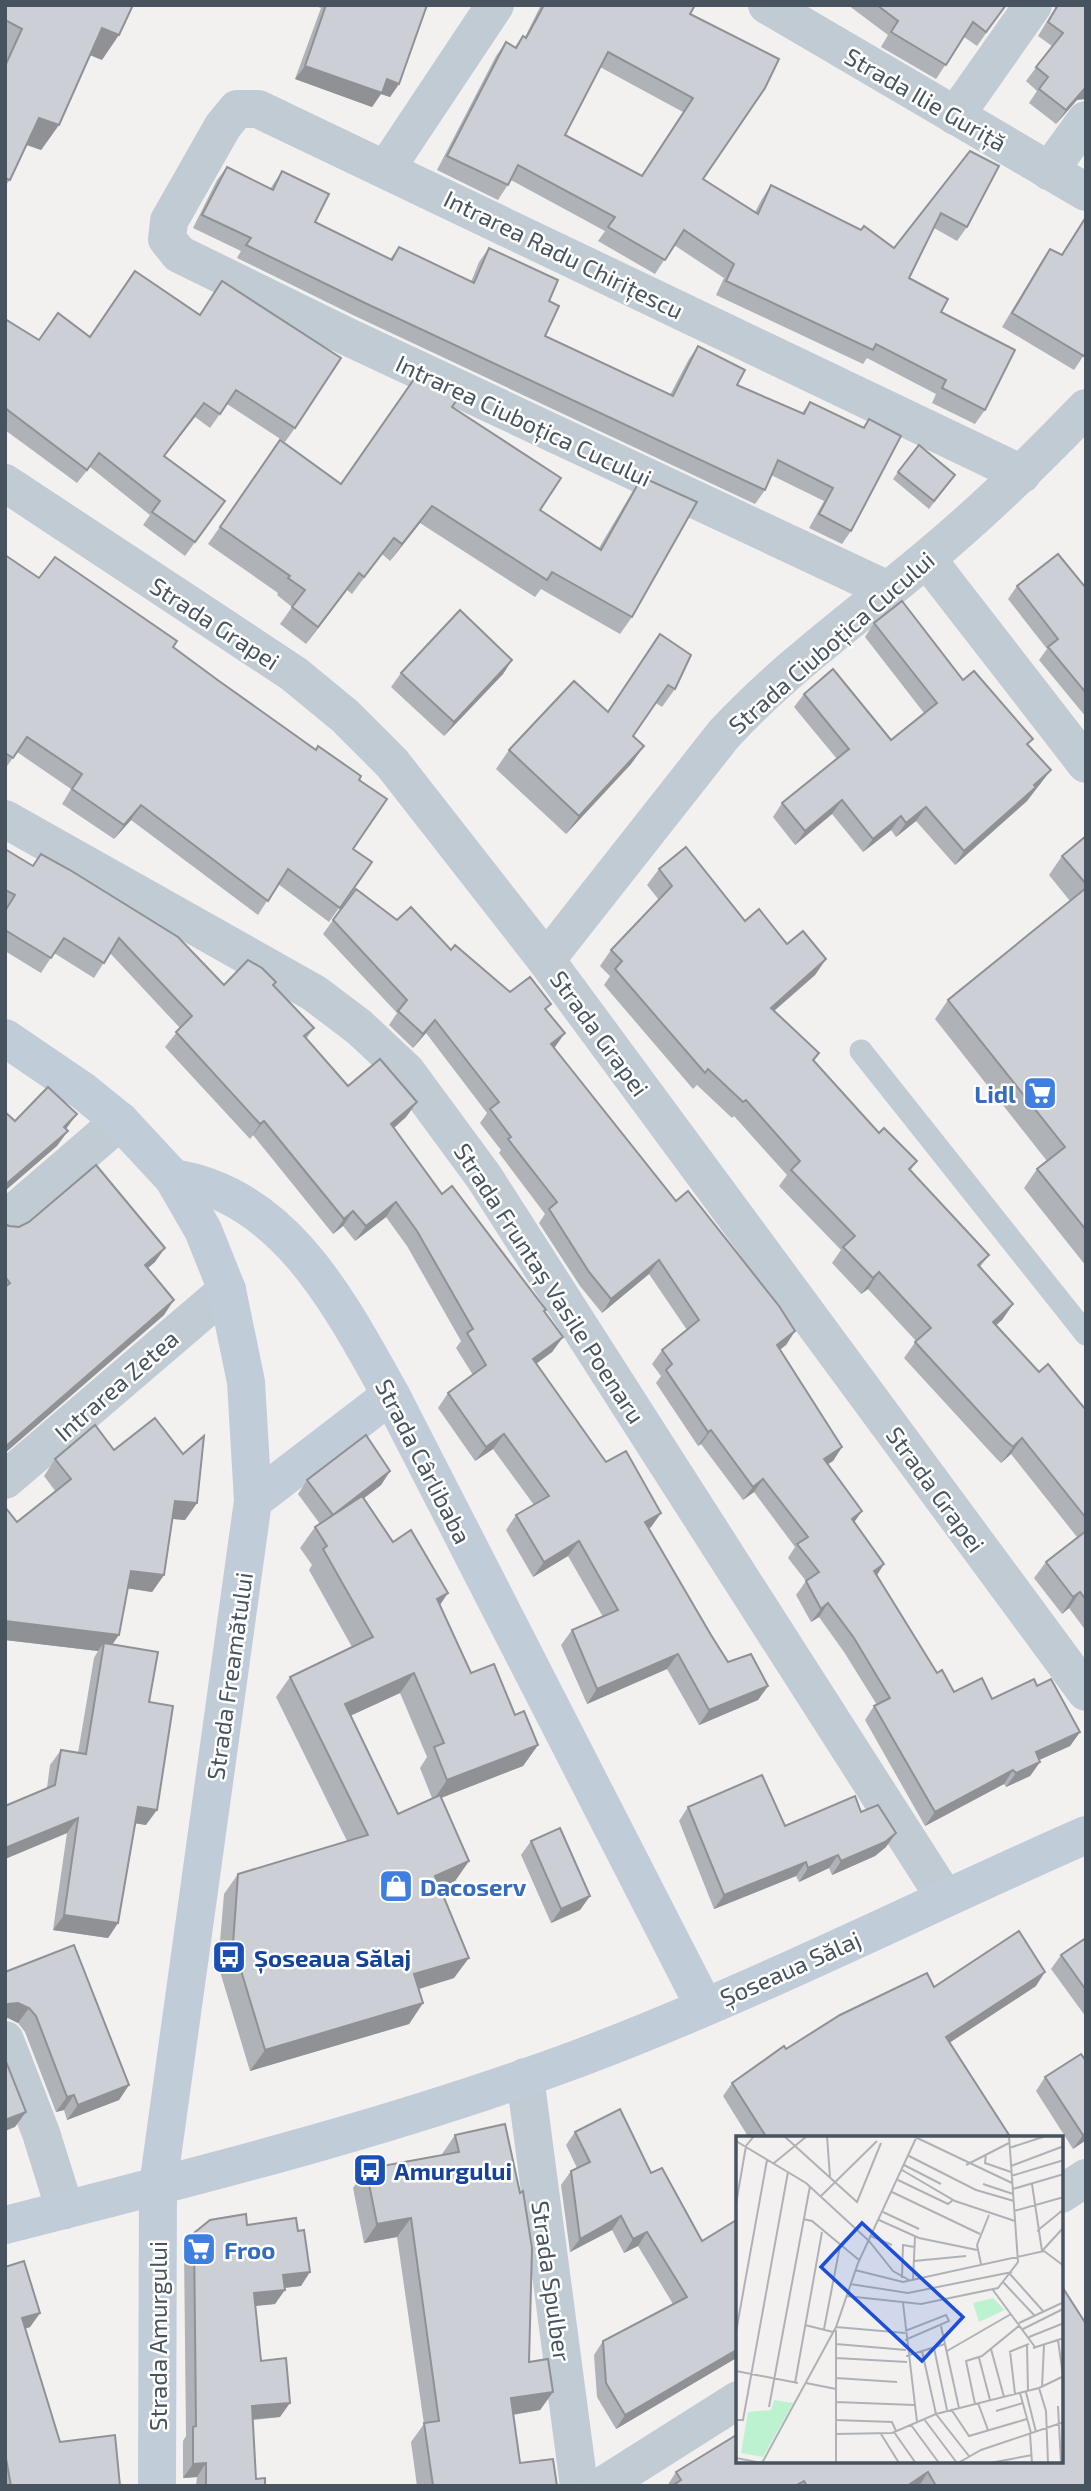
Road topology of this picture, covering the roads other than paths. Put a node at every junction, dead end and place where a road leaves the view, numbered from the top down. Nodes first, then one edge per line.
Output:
1 (495, 5) edge
2 (767, 5) edge
3 (1033, 5) edge
4 (955, 116) junction
5 (1086, 120) edge
6 (386, 169) junction
7 (1049, 170) junction
8 (1086, 192) edge
9 (167, 239) joint
10 (1086, 408) edge
11 (1022, 474) junction
12 (5, 483) edge
13 (927, 559) junction
14 (888, 590) junction
15 (1086, 764) edge
16 (5, 819) edge
17 (546, 960) junction
18 (5, 1038) edge
19 (861, 1051) dead end
20 (120, 1121) junction
21 (173, 1178) junction
22 (5, 1220) edge
23 (227, 1290) junction
24 (1086, 1334) edge
25 (391, 1395) junction
26 (5, 1480) edge
27 (253, 1501) junction
28 (1086, 1692) edge
29 (1086, 1835) edge
30 (945, 1898) junction
31 (704, 2006) junction
32 (5, 2040) edge
33 (525, 2077) junction
34 (1086, 2178) edge
35 (158, 2186) junction
36 (1063, 2193) edge
37 (65, 2210) junction
38 (5, 2225) edge
39 (736, 2401) edge
40 (157, 2486) edge
41 (579, 2486) edge
42 (602, 2486) edge

1 - 6 street
2 - 4 street, Strada Ilie Guriță
3 - 4 street
4 - 7 street, Strada Ilie Guriță
5 - 7 street
6 - 9 street, Intrarea Radu Chirițescu
6 - 11 street, Intrarea Radu Chirițescu
7 - 8 street, Strada Ilie Guriță
9 - 14 street, Intrarea Ciuboțica Cucului
10 - 11 street, Strada Ciuboțica Cucului
11 - 13 street, Strada Ciuboțica Cucului
12 - 17 street, Strada Grapei
13 - 14 street, Strada Ciuboțica Cucului
13 - 15 street
14 - 17 street, Strada Ciuboțica Cucului
16 - 30 street, Strada Fruntaș Vasile Poenaru
17 - 28 street, Strada Grapei
18 - 20 street
19 - 24 lane
20 - 21 street
20 - 22 street
21 - 23 street, Strada Freamătului
21 - 25 street, Strada Cârlibaba
23 - 26 street, Intrarea Zetea
23 - 27 street, Strada Freamătului
25 - 27 street
25 - 31 street, Strada Cârlibaba
27 - 35 street, Strada Freamătului
29 - 30 street, Șoseaua Sălaj
30 - 31 street, Șoseaua Sălaj
31 - 33 street, Șoseaua Sălaj
32 - 37 street
33 - 35 street, Șoseaua Sălaj
33 - 41 street, Strada Spulber
34 - 36 street
35 - 37 street, Șoseaua Sălaj
35 - 40 street, Strada Amurgului
37 - 38 street, Șoseaua Sălaj
39 - 42 street

